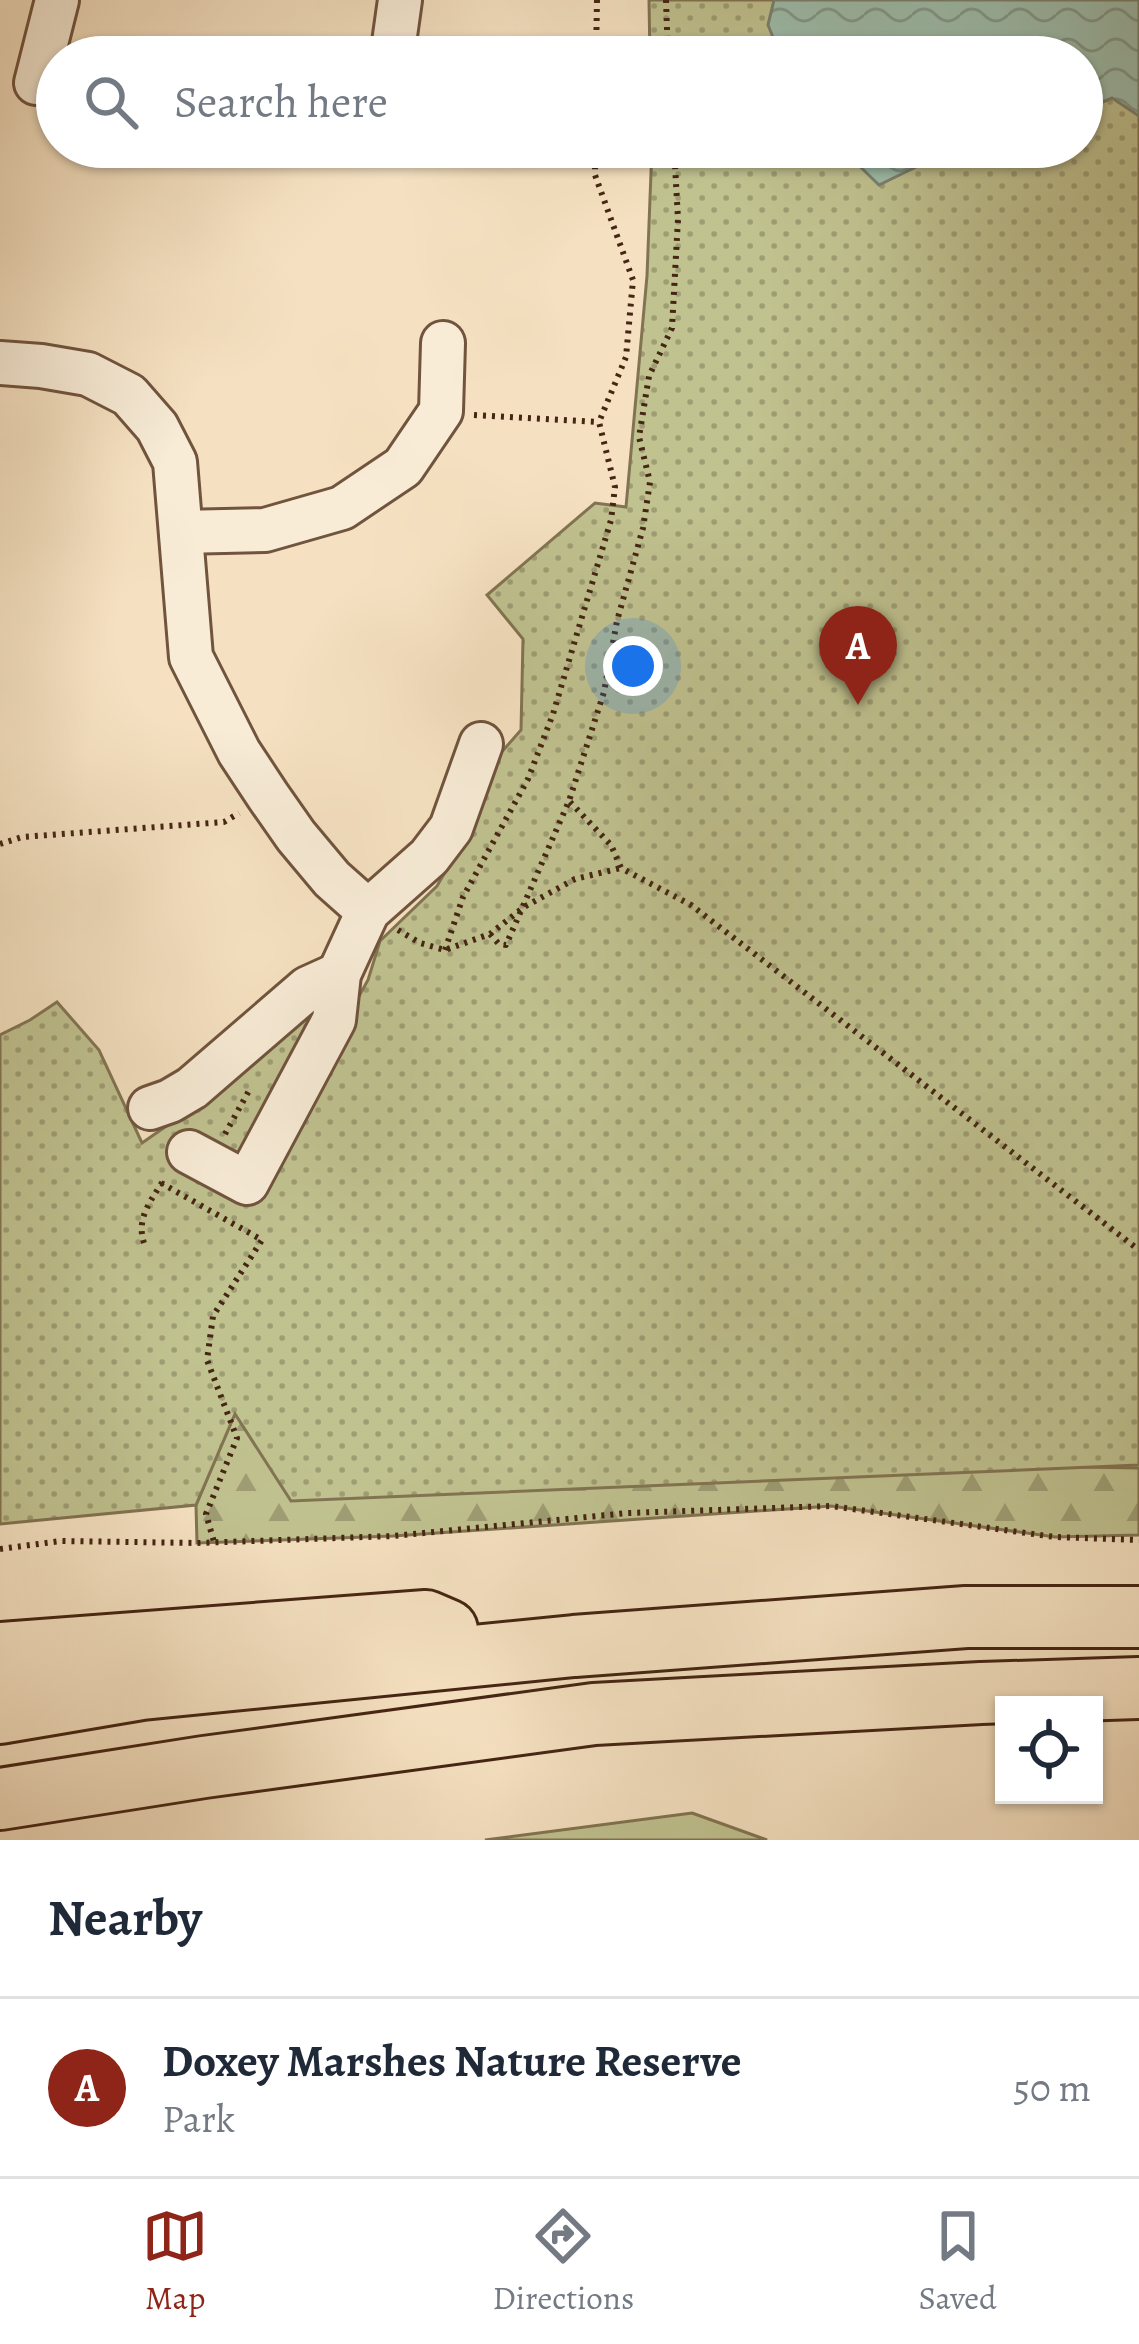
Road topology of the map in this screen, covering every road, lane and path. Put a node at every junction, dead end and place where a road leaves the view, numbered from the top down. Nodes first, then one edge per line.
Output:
1 (57, 0) edge
2 (400, 0) edge
3 (597, 0) edge
4 (666, 0) edge
5 (47, 36) edge
6 (395, 36) edge
7 (596, 36) edge
8 (667, 36) edge
9 (36, 79) edge
10 (35, 83) dead end
11 (595, 168) edge
12 (675, 168) edge
13 (443, 343) dead end
14 (0, 363) edge
15 (441, 411) junction
16 (599, 422) junction
17 (182, 532) junction
18 (482, 744) dead end
19 (268, 796) junction
20 (569, 801) junction
21 (0, 844) edge
22 (621, 868) junction
23 (524, 907) junction
24 (368, 911) junction
25 (490, 934) junction
26 (445, 950) junction
27 (339, 974) junction
28 (253, 1084) dead end
29 (150, 1108) dead end
30 (185, 1161) junction
31 (144, 1243) dead end
32 (1139, 1250) edge
33 (1139, 1540) edge
34 (214, 1542) junction
35 (0, 1549) edge
36 (1139, 1617) edge
37 (0, 1654) edge
38 (137, 1667) junction
39 (1139, 1688) edge
40 (0, 1713) edge
41 (204, 1767) junction
42 (0, 1798) edge
43 (9, 1840) edge

1 - 5 street
2 - 6 street
3 - 7 path
4 - 8 path
9 - 10 street
11 - 16 path
12 - 20 path
13 - 15 street
14 - 17 street
15 - 16 path
15 - 17 street
16 - 26 path
17 - 19 street
18 - 24 street
19 - 21 path
19 - 24 street
20 - 22 path
20 - 23 path
22 - 23 path
22 - 32 path
23 - 25 path
23 - 25 path
24 - 26 path
24 - 27 street
25 - 26 path
27 - 29 street
27 - 30 street
28 - 30 path
30 - 31 path
30 - 34 path
33 - 34 path
34 - 35 path
36 - 38 highway
37 - 38 highway
38 - 40 highway
39 - 41 highway
41 - 42 highway
41 - 43 highway

